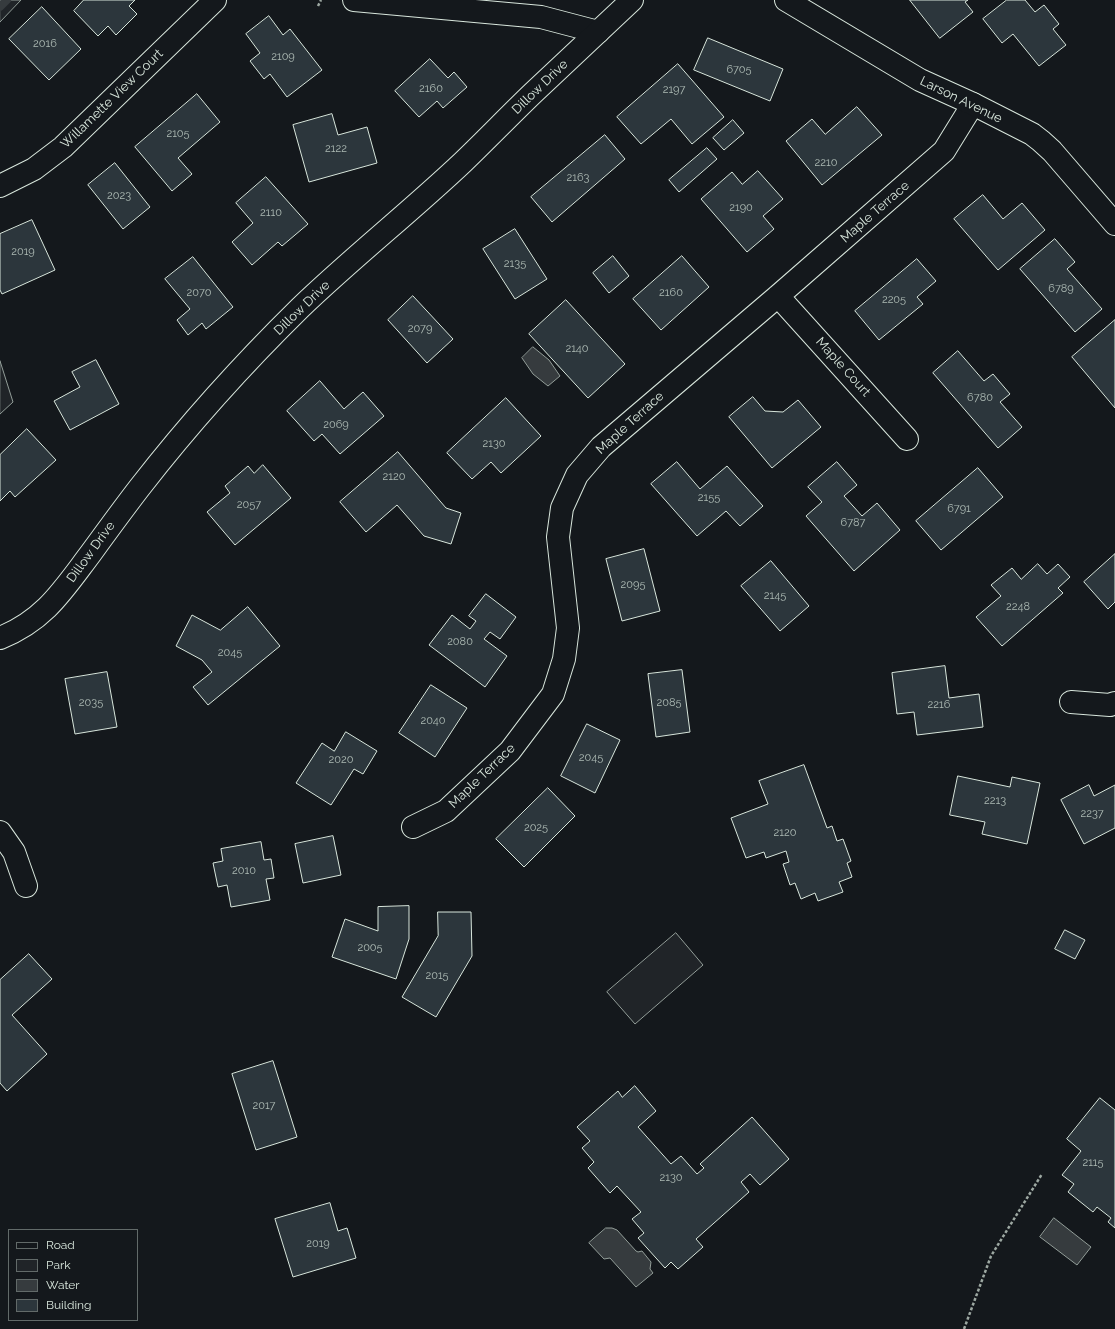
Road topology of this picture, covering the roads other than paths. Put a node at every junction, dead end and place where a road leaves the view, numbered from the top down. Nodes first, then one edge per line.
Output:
1 (215, 0) edge
2 (354, 0) edge
3 (632, 0) edge
4 (786, 0) edge
5 (598, 32) junction
6 (973, 104) junction
7 (0, 186) edge
8 (1115, 224) edge
9 (778, 296) junction
10 (908, 439) dead end
11 (0, 638) edge
12 (1071, 702) dead end
13 (1115, 702) edge
14 (413, 827) dead end
15 (0, 832) edge
16 (26, 886) dead end

1 - 7 street, Willamette View Court
2 - 5 street
3 - 5 street, Dillow Drive
4 - 6 street, Larson Avenue
5 - 11 street, Dillow Drive
6 - 8 street, Larson Avenue
6 - 9 street, Maple Terrace
9 - 10 street, Maple Court
9 - 14 street, Maple Terrace
12 - 13 street
15 - 16 street

